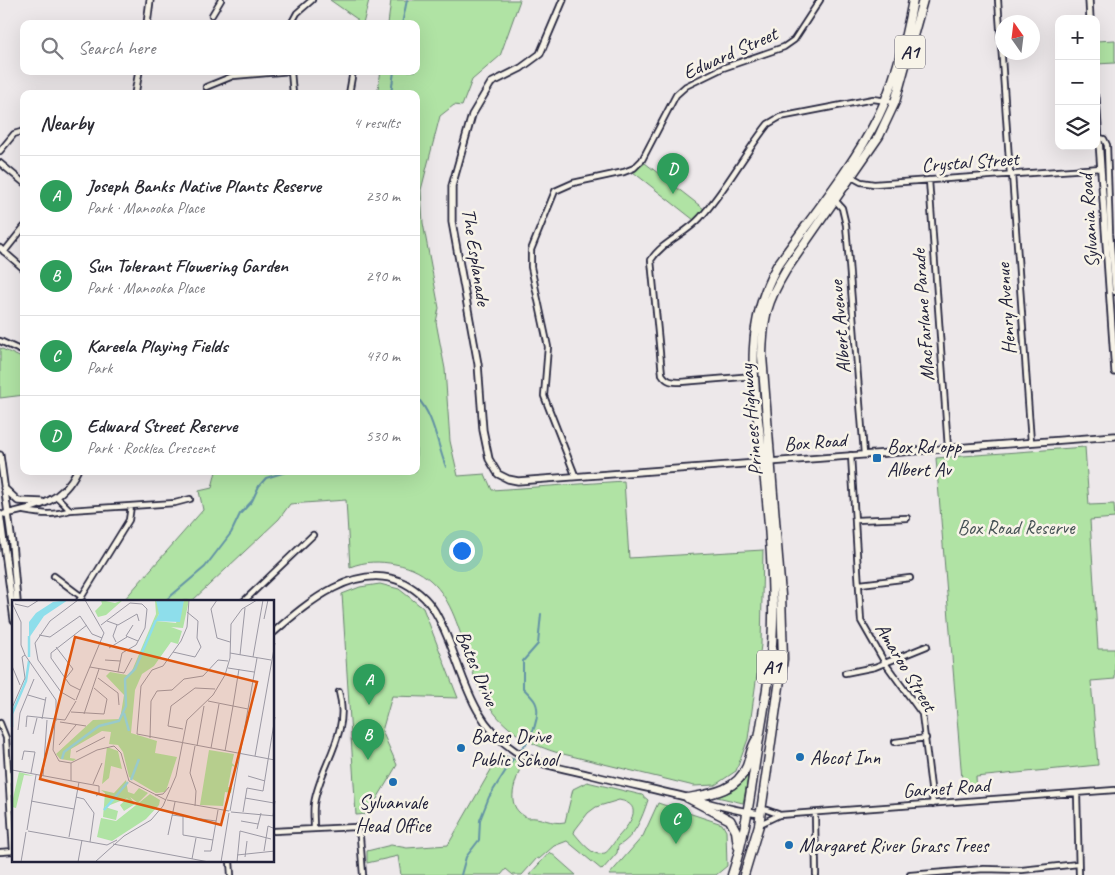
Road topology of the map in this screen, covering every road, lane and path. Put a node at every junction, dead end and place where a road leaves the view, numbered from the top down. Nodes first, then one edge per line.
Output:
1 (150, 0) edge
2 (221, 0) edge
3 (312, 0) edge
4 (562, 0) edge
5 (820, 0) edge
6 (913, 0) edge
7 (923, 0) edge
8 (998, 0) edge
9 (1089, 0) edge
10 (212, 15) dead end
11 (1090, 15) edge
12 (148, 20) edge
13 (293, 20) edge
14 (138, 75) edge
15 (244, 75) edge
16 (292, 75) edge
17 (352, 75) edge
18 (206, 87) dead end
19 (136, 90) edge
20 (293, 90) edge
21 (350, 90) edge
22 (886, 99) junction
23 (895, 102) junction
24 (20, 132) edge
25 (1100, 138) edge
26 (0, 150) edge
27 (1100, 150) edge
28 (0, 163) edge
29 (1101, 168) junction
30 (844, 171) junction
31 (1011, 174) junction
32 (852, 177) junction
33 (20, 180) edge
34 (929, 180) junction
35 (835, 200) junction
36 (20, 231) edge
37 (2, 250) edge
38 (20, 266) edge
39 (1115, 292) edge
40 (0, 341) edge
41 (20, 350) edge
42 (1115, 372) edge
43 (754, 376) junction
44 (1115, 436) edge
45 (1031, 442) junction
46 (948, 448) junction
47 (864, 454) junction
48 (0, 455) edge
49 (851, 455) junction
50 (772, 461) junction
51 (763, 462) junction
52 (75, 475) edge
53 (575, 475) junction
54 (518, 481) joint
55 (4, 488) junction
56 (56, 499) junction
57 (190, 499) dead end
58 (131, 506) junction
59 (23, 510) junction
60 (70, 510) junction
61 (7, 513) junction
62 (0, 514) edge
63 (907, 518) dead end
64 (856, 520) junction
65 (313, 535) dead end
66 (54, 576) dead end
67 (910, 578) dead end
68 (860, 584) junction
69 (81, 599) edge
70 (17, 600) edge
71 (245, 600) edge
72 (12, 605) edge
73 (275, 631) edge
74 (927, 646) dead end
75 (885, 664) junction
76 (845, 673) dead end
77 (339, 692) dead end
78 (0, 723) edge
79 (760, 735) junction
80 (926, 738) junction
81 (895, 742) dead end
82 (1115, 790) edge
83 (1077, 793) junction
84 (688, 798) junction
85 (933, 804) junction
86 (760, 811) junction
87 (747, 812) junction
88 (815, 812) junction
89 (779, 815) junction
90 (12, 823) edge
91 (758, 825) junction
92 (314, 828) junction
93 (275, 831) edge
94 (739, 853) junction
95 (230, 862) edge
96 (1078, 864) junction
97 (948, 873) edge
98 (231, 875) edge
99 (362, 875) edge
100 (732, 875) edge
101 (744, 875) edge
102 (816, 875) edge
103 (910, 875) edge
104 (1079, 875) edge

1 - 12 street
2 - 10 street
3 - 13 street
4 - 54 street, The Esplanade
5 - 53 street, Edward Street
6 - 22 highway, Princes Highway / A1
7 - 23 highway, Princes Highway / A1
8 - 31 street, Henry Avenue
9 - 11 street
14 - 19 street
15 - 18 street
16 - 20 street
17 - 21 street
22 - 23 street
22 - 30 highway, Princes Highway / A1
22 - 43 street
23 - 32 highway, Princes Highway / A1
24 - 26 street
25 - 39 street
27 - 29 street, Sylvania Road
28 - 33 street
29 - 31 street, Crystal Street
29 - 42 street, Sylvania Road
30 - 32 street, Crystal Street
30 - 43 highway, Princes Highway / A1
31 - 34 street, Crystal Street
31 - 45 street, Henry Avenue
32 - 34 street, Crystal Street
32 - 35 highway, Princes Highway / A1
34 - 46 street, MacFarlane Parade
35 - 47 street, Albert Avenue
35 - 50 highway, Princes Highway / A1
36 - 37 street
37 - 38 street
40 - 41 street
43 - 51 highway, Princes Highway / A1
44 - 45 street, Box Road
45 - 46 street, Box Road
46 - 47 street, Box Road
47 - 49 street, Box Road
48 - 55 street
49 - 50 street, Box Road
49 - 64 street, Amaroo Street
50 - 51 street, Box Road
50 - 86 highway, Princes Highway / A1
51 - 53 street, Box Road
51 - 79 highway, Princes Highway / A1
52 - 56 street
53 - 54 street, Box Road
55 - 56 street
55 - 61 street
56 - 59 street
56 - 60 street
57 - 58 street
58 - 60 street
58 - 69 street
59 - 60 street
59 - 61 street
61 - 62 street
61 - 70 street
62 - 72 street
63 - 64 street
64 - 68 street, Amaroo Street
65 - 71 street
66 - 69 street
67 - 68 street
68 - 75 street, Amaroo Street
73 - 84 street, Bates Drive
74 - 75 street
75 - 76 street
75 - 80 street, Amaroo Street
77 - 92 street
78 - 90 street
79 - 84 highway
79 - 87 highway, Princes Highway / A1
80 - 81 street
80 - 85 street, Amaroo Street
82 - 83 street, Garnet Road
83 - 85 street, Garnet Road
83 - 96 street
84 - 87 street, Bates Drive
84 - 94 highway
85 - 88 street, Garnet Road
86 - 87 street, Bates Drive
86 - 89 street, Garnet Road
86 - 91 highway, Princes Highway / A1
87 - 94 highway, Princes Highway / A1
88 - 89 street, Garnet Road
88 - 102 street
89 - 91 street, Garnet Road
91 - 101 highway, Princes Highway / A1
92 - 93 street
92 - 99 street
94 - 100 highway, Princes Highway / A1
95 - 98 street
96 - 97 street
96 - 104 street
97 - 103 street

